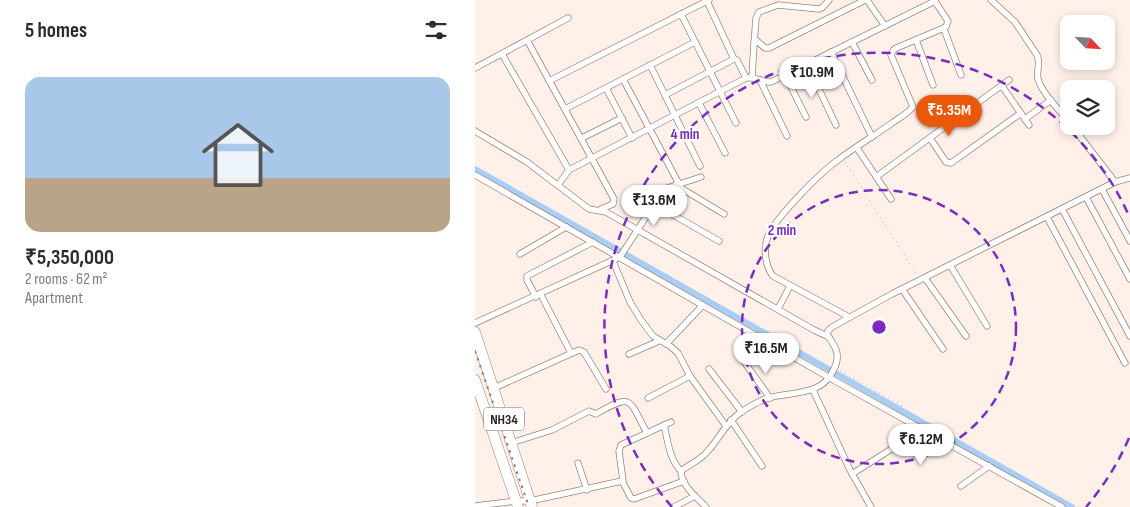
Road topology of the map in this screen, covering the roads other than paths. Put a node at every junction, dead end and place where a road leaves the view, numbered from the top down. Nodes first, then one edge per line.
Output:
1 (708, 0) edge
2 (829, 0) edge
3 (866, 0) edge
4 (991, 0) edge
5 (935, 1) edge
6 (681, 14) junction
7 (568, 18) dead end
8 (885, 26) junction
9 (944, 29) junction
10 (527, 40) junction
11 (916, 40) junction
12 (695, 42) junction
13 (852, 42) junction
14 (754, 44) junction
15 (831, 52) junction
16 (502, 54) junction
17 (734, 59) junction
18 (807, 64) junction
19 (650, 65) junction
20 (475, 68) edge
21 (710, 72) junction
22 (785, 75) junction
23 (961, 75) dead end
24 (749, 78) junction
25 (623, 79) junction
26 (760, 80) junction
27 (872, 80) dead end
28 (1009, 80) dead end
29 (549, 81) junction
30 (933, 85) dead end
31 (1002, 86) junction
32 (606, 88) junction
33 (720, 92) junction
34 (665, 95) junction
35 (1051, 100) junction
36 (699, 103) junction
37 (565, 109) junction
38 (1060, 111) edge
39 (1021, 113) junction
40 (675, 116) junction
41 (806, 117) dead end
42 (622, 118) junction
43 (736, 123) dead end
44 (836, 125) dead end
45 (649, 129) junction
46 (475, 131) edge
47 (1079, 135) edge
48 (787, 136) dead end
49 (872, 137) junction
50 (582, 138) junction
51 (632, 138) junction
52 (930, 138) junction
53 (857, 148) junction
54 (725, 153) dead end
55 (593, 158) junction
56 (700, 166) dead end
57 (569, 170) junction
58 (475, 175) edge
59 (701, 177) dead end
60 (876, 177) junction
61 (1130, 178) edge
62 (1115, 182) junction
63 (678, 184) junction
64 (558, 185) junction
65 (1102, 189) junction
66 (1086, 197) junction
67 (891, 199) dead end
68 (654, 204) junction
69 (1062, 209) junction
70 (599, 210) junction
71 (724, 214) dead end
72 (1047, 217) junction
73 (566, 227) junction
74 (638, 230) junction
75 (719, 241) dead end
76 (1130, 241) edge
77 (593, 242) junction
78 (520, 254) dead end
79 (621, 256) junction
80 (613, 261) junction
81 (949, 265) junction
82 (923, 279) junction
83 (1130, 279) edge
84 (790, 286) junction
85 (902, 289) junction
86 (538, 296) junction
87 (703, 305) junction
88 (778, 309) junction
89 (849, 317) junction
90 (475, 323) edge
91 (987, 326) dead end
92 (475, 332) edge
93 (966, 336) dead end
94 (1130, 336) edge
95 (829, 337) junction
96 (659, 341) junction
97 (666, 344) junction
98 (943, 349) dead end
99 (571, 353) junction
100 (629, 354) dead end
101 (745, 363) dead end
102 (1125, 363) dead end
103 (709, 369) dead end
104 (833, 373) junction
105 (691, 376) junction
106 (475, 380) edge
107 (494, 388) junction
108 (606, 389) dead end
109 (813, 390) junction
110 (478, 398) edge
111 (648, 398) dead end
112 (770, 398) junction
113 (742, 412) junction
114 (731, 420) junction
115 (671, 422) dead end
116 (664, 425) junction
117 (726, 426) junction
118 (923, 429) junction
119 (647, 433) junction
120 (908, 440) junction
121 (942, 440) junction
122 (511, 443) junction
123 (578, 463) dead end
124 (762, 466) dead end
125 (989, 466) junction
126 (681, 471) junction
127 (852, 474) junction
128 (684, 481) junction
129 (623, 482) junction
130 (961, 486) dead end
131 (587, 490) junction
132 (695, 496) junction
133 (517, 504) edge
134 (531, 504) edge
135 (475, 506) edge
136 (673, 507) edge
137 (706, 507) edge
138 (871, 507) edge
139 (1062, 507) edge

1 - 6 street
1 - 17 street
2 - 14 street
3 - 8 street
3 - 14 street
4 - 35 street
5 - 8 street
5 - 9 street
6 - 12 street
6 - 29 street
7 - 10 street
8 - 13 street
9 - 11 street
9 - 23 street
10 - 16 street
10 - 29 street
11 - 30 street
11 - 49 street
12 - 19 street
12 - 21 street
13 - 15 street
13 - 27 street
14 - 24 street
15 - 18 street
15 - 49 street
16 - 20 street
16 - 57 street
17 - 21 street
17 - 24 street
18 - 22 street
18 - 44 street
19 - 25 street
19 - 34 street
21 - 33 street
21 - 34 street
22 - 26 street
22 - 41 street
24 - 26 street
24 - 33 street
25 - 32 street
25 - 45 street
26 - 48 street
28 - 31 street
29 - 37 street
31 - 39 street
31 - 52 street
32 - 37 street
32 - 42 street
33 - 36 street
33 - 43 street
34 - 40 street
35 - 38 street
35 - 39 street
36 - 40 street
36 - 54 street
37 - 50 street
39 - 52 street
40 - 45 street
40 - 56 street
42 - 50 street
42 - 51 street
45 - 51 street
45 - 63 street
46 - 64 street
47 - 62 street
49 - 53 street
50 - 55 street
51 - 55 street
52 - 60 street
53 - 60 street
53 - 84 street
55 - 57 street
55 - 70 street
57 - 64 street
58 - 73 street
59 - 63 street
60 - 67 street
61 - 62 street
62 - 65 street
63 - 68 street
63 - 71 street
64 - 70 street
65 - 66 street
65 - 76 street
66 - 69 street
66 - 83 street
68 - 74 street
68 - 75 street
69 - 72 street
69 - 94 street
70 - 74 street
72 - 81 street
72 - 102 street
73 - 77 street
73 - 78 street
74 - 79 street
74 - 88 street
77 - 79 street
77 - 86 street
79 - 80 street
79 - 87 street
80 - 86 street
80 - 96 street
81 - 82 street
81 - 91 street
82 - 85 street
82 - 93 street
84 - 88 street
84 - 89 street
85 - 89 street
85 - 98 street
86 - 90 street
86 - 99 street
87 - 97 street
87 - 104 street
88 - 95 street
89 - 95 street
92 - 107 highway, NH34
95 - 104 street
96 - 97 street
96 - 100 street
97 - 105 street
99 - 107 street
99 - 108 street
101 - 112 street
103 - 113 street
104 - 109 street
104 - 118 street
105 - 111 street
105 - 117 street
106 - 110 highway, NH34
107 - 122 highway, NH34
109 - 112 street
109 - 127 street
110 - 133 highway, NH34
112 - 113 street
113 - 114 street
114 - 117 street
114 - 124 street
115 - 116 street
116 - 119 street
116 - 126 street
117 - 126 street
118 - 120 street
118 - 121 street
119 - 122 street
119 - 129 street
120 - 121 street
120 - 127 street
121 - 125 street
122 - 134 highway, NH34
123 - 131 street
125 - 130 street
125 - 139 street
126 - 128 street
127 - 138 street
128 - 129 street
128 - 132 street
129 - 131 street
131 - 134 street
132 - 136 street
132 - 137 street
133 - 134 street
133 - 135 street

